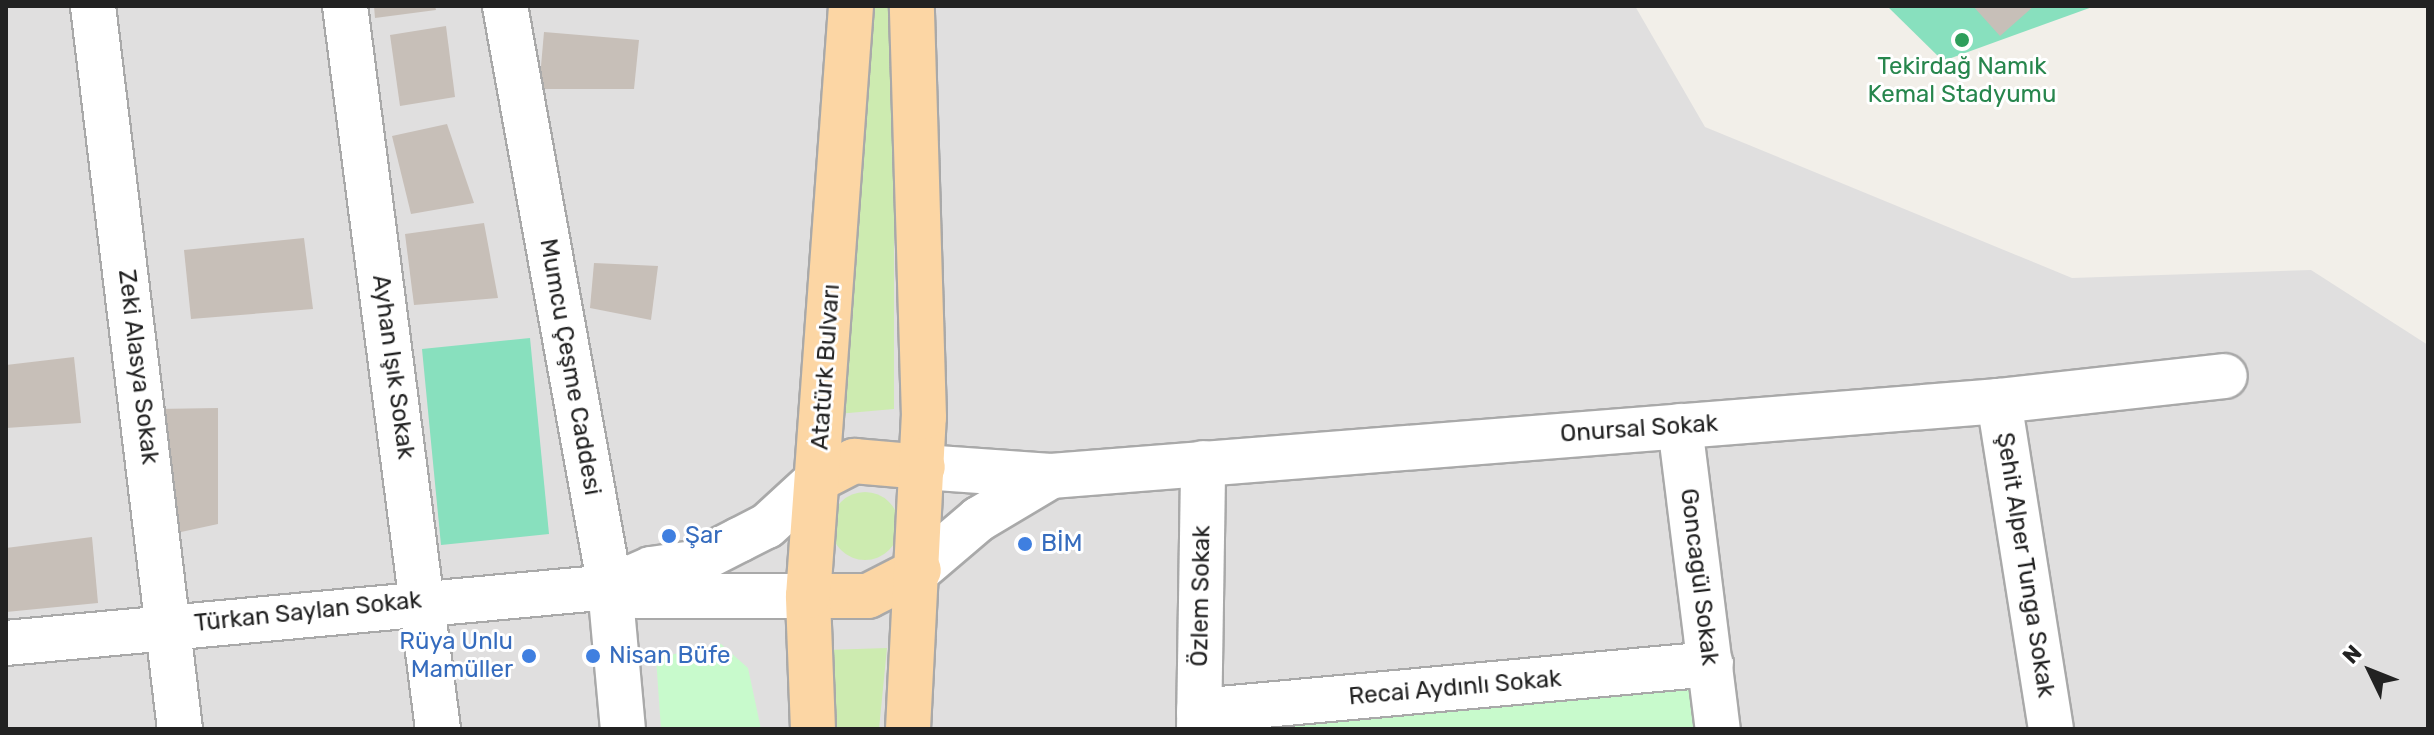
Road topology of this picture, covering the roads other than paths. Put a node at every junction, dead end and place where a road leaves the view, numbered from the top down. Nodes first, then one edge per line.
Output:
1 (93, 6) edge
2 (345, 6) edge
3 (505, 6) edge
4 (851, 6) edge
5 (912, 6) edge
6 (2225, 376) dead end
7 (1999, 401) junction
8 (1680, 426) junction
9 (1203, 463) junction
10 (923, 467) junction
11 (1051, 476) junction
12 (817, 480) junction
13 (919, 570) junction
14 (610, 587) junction
15 (808, 596) junction
16 (424, 599) junction
17 (170, 627) junction
18 (6, 643) edge
19 (1711, 664) junction
20 (1199, 720) edge
21 (180, 729) edge
22 (438, 729) edge
23 (623, 729) edge
24 (813, 729) edge
25 (908, 729) edge
26 (1718, 729) edge
27 (2051, 729) edge

1 - 17 street, Zeki Alasya Sokak
2 - 16 street, Ayhan Işık Sokak
3 - 14 street, Mumcu Çeşme Caddesi
4 - 12 main road, Atatürk Bulvarı
5 - 10 main road
6 - 7 street, Onursal Sokak
7 - 8 street, Onursal Sokak
7 - 27 street, Şehit Alper Tunga Sokak
8 - 9 street, Onursal Sokak
8 - 19 street, Goncagül Sokak
9 - 11 street, Onursal Sokak
9 - 20 street, Özlem Sokak
10 - 11 street, Onursal Sokak
10 - 12 main road
10 - 13 main road
11 - 13 street
12 - 14 street, Türkan Saylan Sokak
12 - 15 main road, Atatürk Bulvarı
13 - 15 main road
13 - 25 main road
14 - 15 street, Türkan Saylan Sokak
14 - 16 street, Türkan Saylan Sokak
14 - 23 street, Mumcu Çeşme Caddesi
15 - 24 main road, Atatürk Bulvarı
16 - 17 street, Türkan Saylan Sokak
16 - 22 street, Ayhan Işık Sokak
17 - 18 street, Türkan Saylan Sokak
17 - 21 street, Zeki Alasya Sokak
19 - 20 street, Recai Aydınlı Sokak
19 - 26 street, Goncagül Sokak

